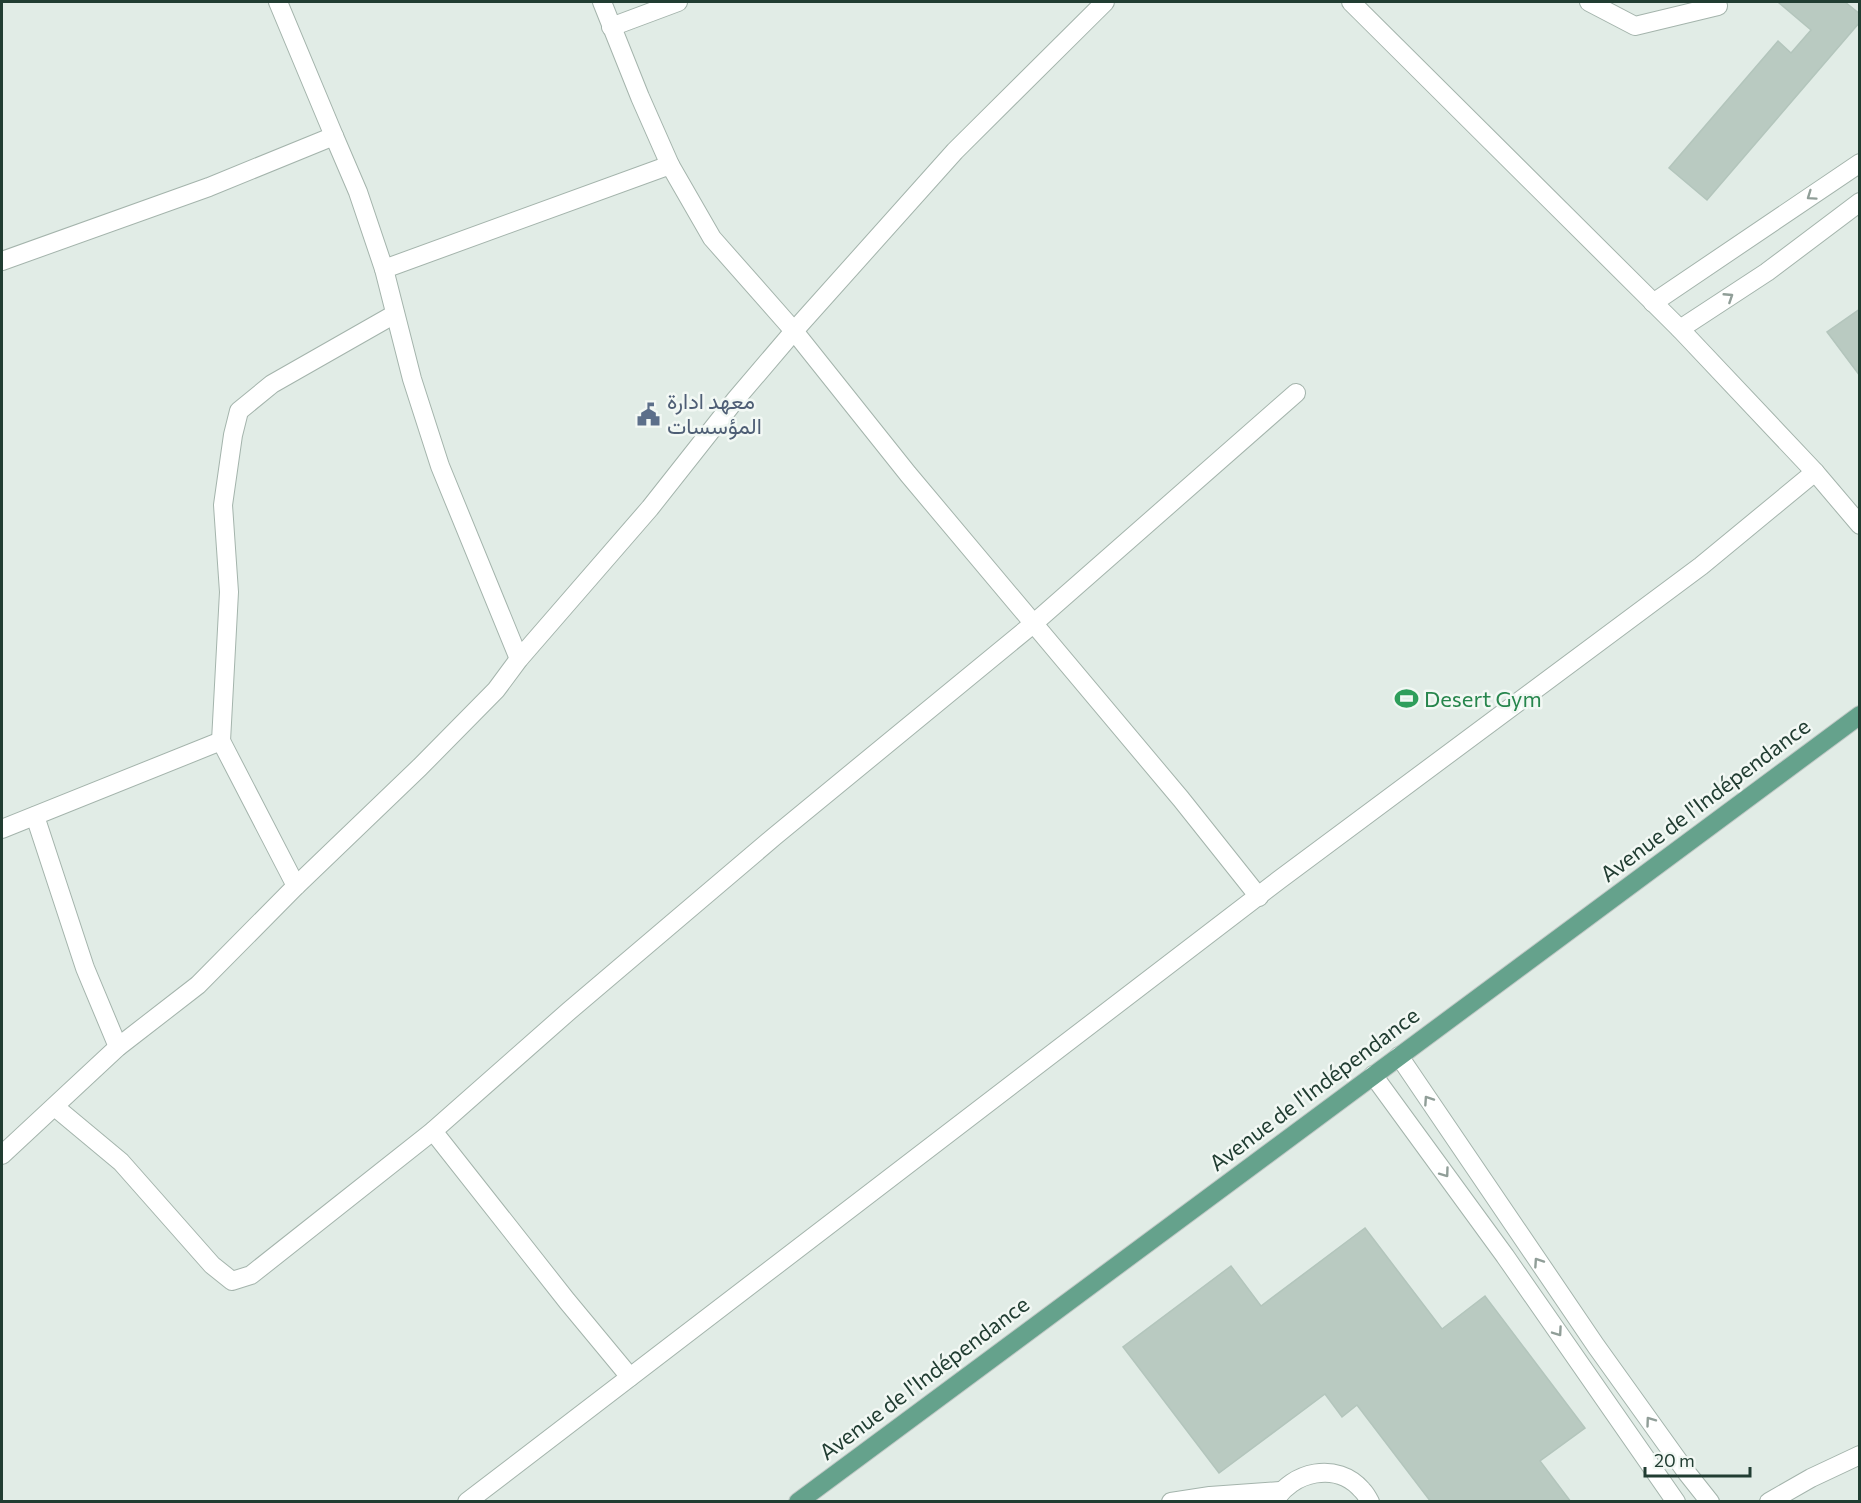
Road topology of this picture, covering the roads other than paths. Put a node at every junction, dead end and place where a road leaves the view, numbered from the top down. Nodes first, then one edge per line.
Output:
1 (278, 2) edge
2 (602, 2) edge
3 (678, 2) edge
4 (1105, 2) edge
5 (1351, 2) edge
6 (1589, 2) edge
7 (1718, 6) dead end
8 (611, 27) junction
9 (334, 136) junction
10 (1860, 163) edge
11 (670, 165) junction
12 (1860, 202) edge
13 (2, 261) edge
14 (384, 269) junction
15 (1653, 303) junction
16 (395, 314) junction
17 (1680, 329) junction
18 (794, 331) junction
19 (1296, 393) dead end
20 (1815, 472) junction
21 (1860, 525) edge
22 (1033, 624) junction
23 (519, 659) junction
24 (1860, 715) edge
25 (221, 741) junction
26 (35, 816) junction
27 (2, 829) edge
28 (296, 886) junction
29 (1258, 897) junction
30 (118, 1047) junction
31 (1399, 1056) junction
32 (1373, 1075) junction
33 (55, 1107) junction
34 (433, 1131) junction
35 (2, 1155) edge
36 (630, 1377) junction
37 (1860, 1455) edge
38 (1277, 1496) edge
39 (467, 1502) edge
40 (798, 1502) edge
41 (1171, 1502) edge
42 (1370, 1502) edge
43 (1676, 1502) edge
44 (1710, 1502) edge
45 (1769, 1502) edge

1 - 9 street
2 - 8 street
3 - 8 street
4 - 18 street
5 - 15 street
6 - 7 street
8 - 11 street
9 - 13 street
9 - 14 street
10 -> 15 street
11 - 14 street
11 - 18 street
17 -> 12 street
14 - 16 street
15 - 17 street
16 - 23 street
16 - 25 street
17 - 20 street
18 - 22 street
18 - 23 street
19 - 22 street
20 - 21 street
20 - 29 street
22 - 29 street
22 - 34 street
23 - 28 street
24 - 31 main road, Avenue de l'Indépendance
25 - 26 street
25 - 28 street
26 - 27 street
26 - 30 street
28 - 30 street
29 - 36 street
30 - 33 street
31 - 32 main road, Avenue de l'Indépendance
44 -> 31 street
32 - 40 main road, Avenue de l'Indépendance
32 -> 43 street
33 - 34 street
33 - 35 street
34 - 36 street
36 - 39 street
37 - 45 street
38 - 41 street
38 - 42 street

